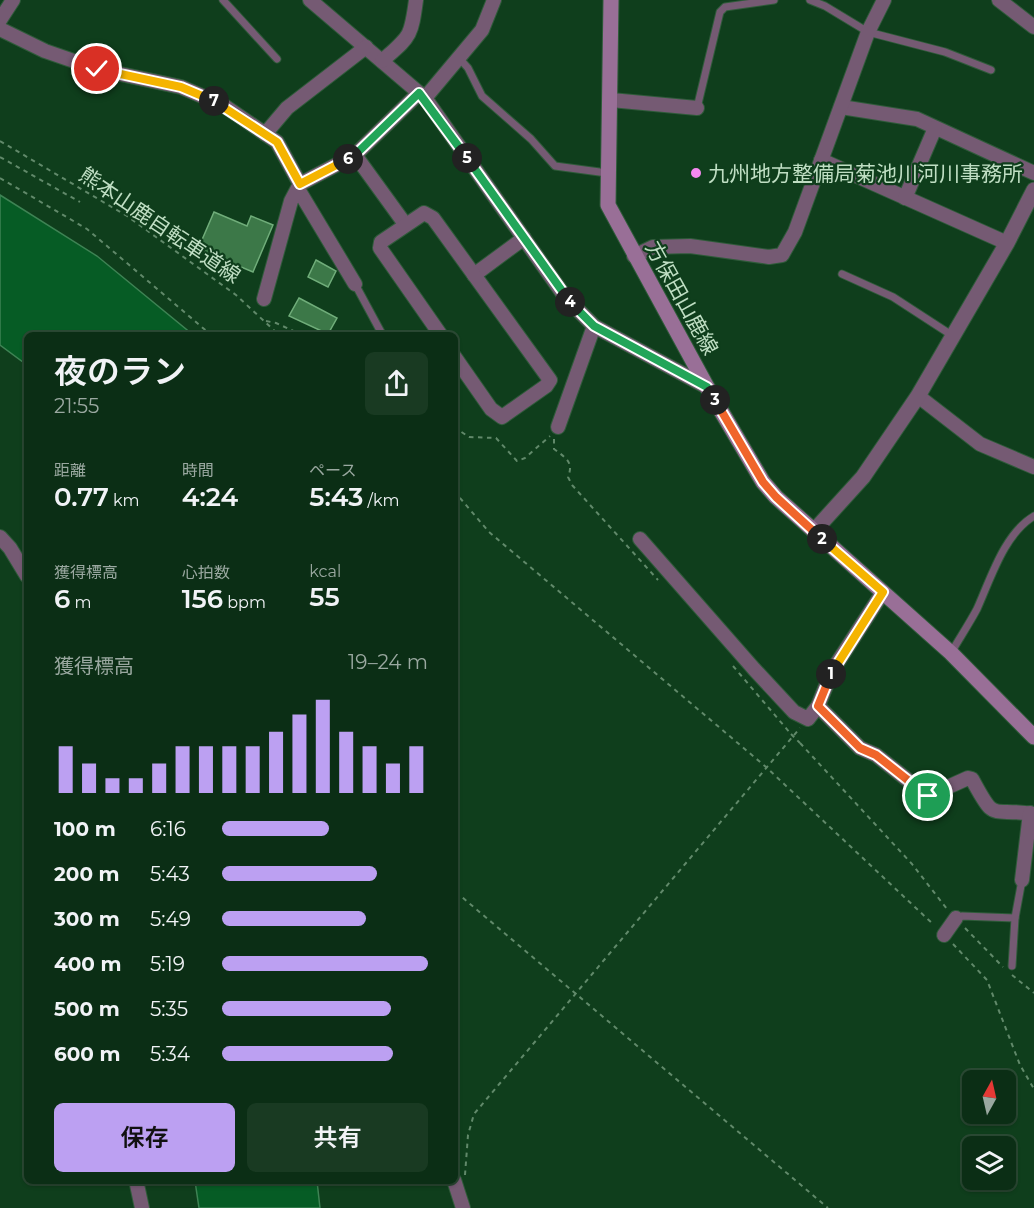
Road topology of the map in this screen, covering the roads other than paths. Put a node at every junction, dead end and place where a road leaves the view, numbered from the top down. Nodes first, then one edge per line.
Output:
1 (13, 0) edge
2 (223, 0) edge
3 (309, 0) edge
4 (416, 0) edge
5 (494, 0) edge
6 (610, 0) edge
7 (774, 0) edge
8 (810, 0) edge
9 (884, 0) edge
10 (999, 0) edge
11 (0, 20) edge
12 (1034, 27) edge
13 (0, 29) edge
14 (868, 32) junction
15 (366, 47) junction
16 (277, 59) dead end
17 (460, 59) junction
18 (382, 61) junction
19 (991, 70) dead end
20 (422, 95) junction
21 (610, 100) junction
22 (841, 107) junction
23 (697, 108) joint
24 (935, 128) junction
25 (265, 134) junction
26 (355, 155) junction
27 (821, 160) junction
28 (607, 173) junction
29 (1034, 173) edge
30 (299, 187) junction
31 (1034, 189) edge
32 (905, 198) junction
33 (405, 224) junction
34 (524, 238) junction
35 (1007, 243) junction
36 (634, 256) junction
37 (842, 274) dead end
38 (474, 275) junction
39 (355, 284) joint
40 (264, 299) dead end
41 (594, 326) junction
42 (381, 332) edge
43 (439, 332) edge
44 (953, 336) junction
45 (458, 362) edge
46 (707, 387) junction
47 (918, 396) junction
48 (556, 430) road end
49 (1034, 467) edge
50 (1034, 516) edge
51 (814, 531) junction
52 (0, 537) edge
53 (640, 539) dead end
54 (24, 571) edge
55 (883, 592) junction
56 (951, 653) junction
57 (818, 706) junction
58 (1034, 737) edge
59 (1032, 814) edge
60 (1022, 880) joint
61 (956, 918) joint
62 (1015, 918) junction
63 (944, 935) road end
64 (1009, 968) road end
65 (460, 1180) edge
66 (137, 1184) edge
67 (142, 1208) edge
68 (463, 1208) edge

1 - 11 street
2 - 16 lane
3 - 15 street
4 - 18 street
5 - 17 street
6 - 21 main road, 方保田山鹿線
7 - 23 lane
8 - 14 lane
9 - 14 street
10 - 12 street
13 - 25 street
14 - 19 lane
14 - 22 street
15 - 18 street
15 - 25 street
17 - 20 street
17 - 28 lane
18 - 20 street
20 - 26 street
20 - 34 street
21 - 23 street
21 - 28 main road, 方保田山鹿線
22 - 24 street
22 - 27 street
24 - 29 street
24 - 32 street
25 - 30 street
26 - 30 street
26 - 33 street
27 - 32 street
27 - 36 street
28 - 36 main road, 方保田山鹿線
30 - 39 street
30 - 40 street
31 - 35 street
32 - 35 street
33 - 38 street
33 - 43 street
34 - 38 street
34 - 41 street
35 - 44 street
36 - 46 main road, 方保田山鹿線
37 - 44 lane
38 - 45 street
39 - 42 lane
41 - 46 street
41 - 48 street
44 - 47 street
46 - 51 main road, 方保田山鹿線
47 - 49 street
47 - 51 street
50 - 56 lane
51 - 55 main road, 方保田山鹿線
52 - 54 street
53 - 57 street
55 - 56 main road, 方保田山鹿線
55 - 57 street
56 - 58 main road, 方保田山鹿線
57 - 59 street
59 - 60 street
60 - 62 lane
61 - 62 lane
61 - 63 street
62 - 64 lane
65 - 68 street
66 - 67 street

